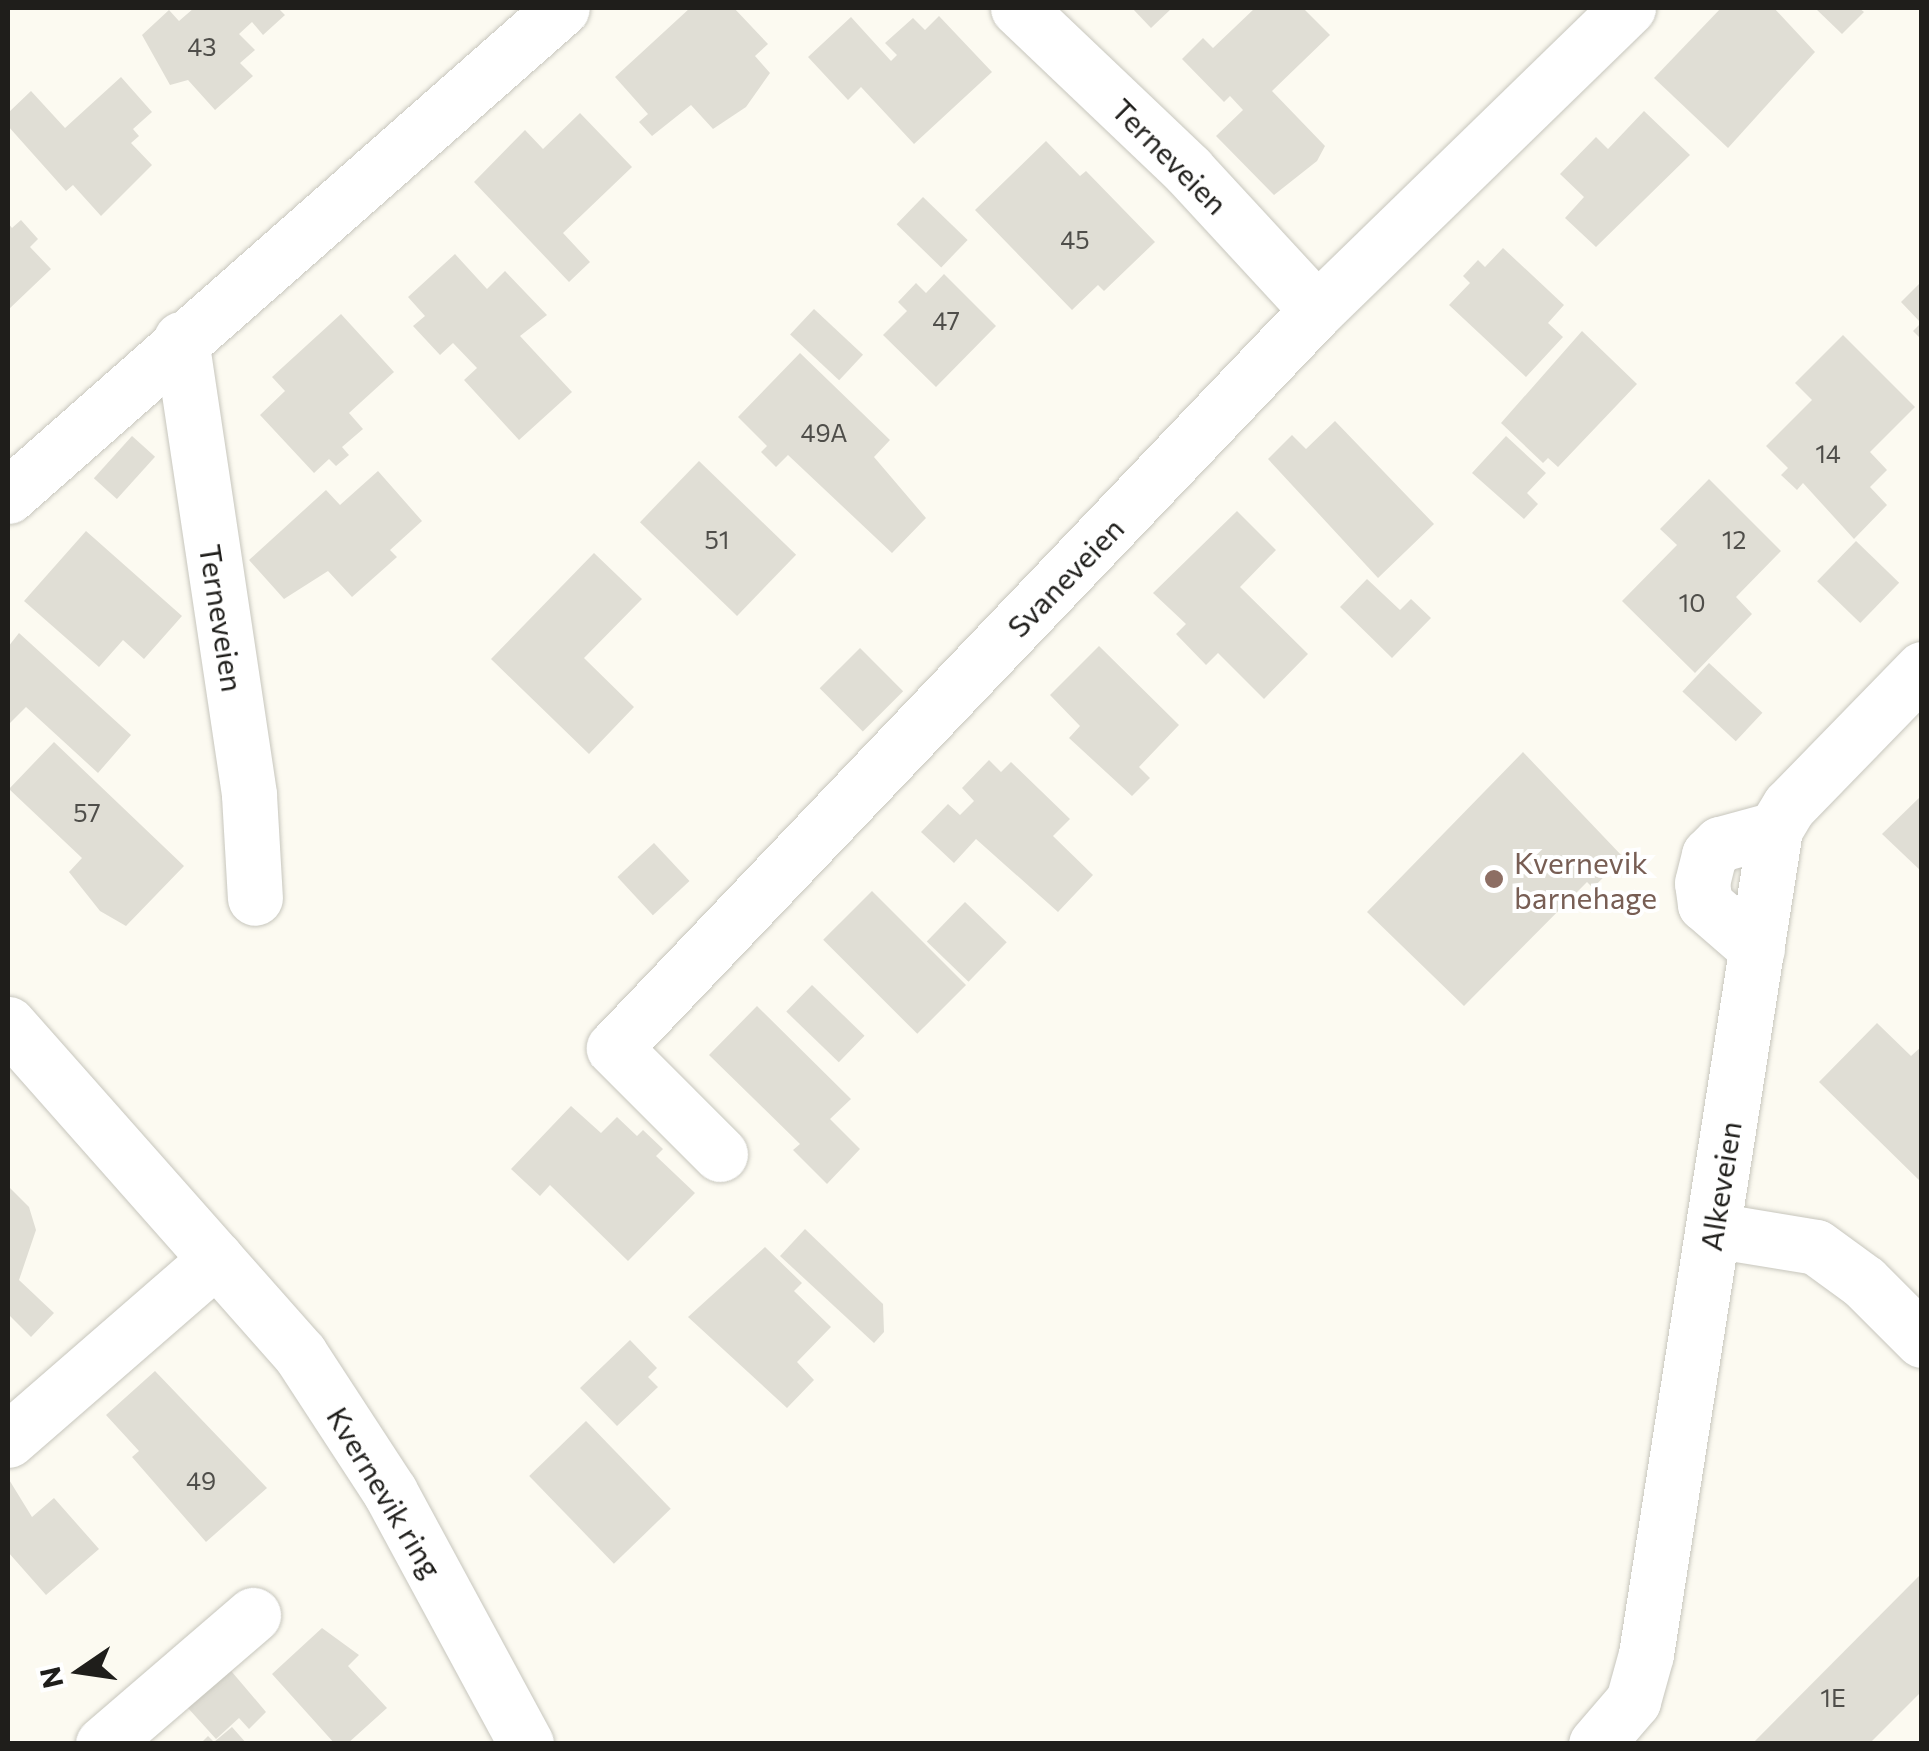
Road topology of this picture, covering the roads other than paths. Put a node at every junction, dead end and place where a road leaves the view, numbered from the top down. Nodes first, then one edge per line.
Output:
1 (562, 8) edge
2 (1018, 8) edge
3 (1628, 8) edge
4 (1317, 310) junction
5 (181, 339) junction
6 (8, 496) edge
7 (1922, 669) edge
8 (255, 898) dead end
9 (8, 1024) edge
10 (720, 1154) dead end
11 (1713, 1230) junction
12 (216, 1259) junction
13 (1922, 1340) edge
14 (8, 1440) edge
15 (252, 1615) dead end
16 (103, 1744) edge
17 (526, 1744) edge
18 (1596, 1744) edge

1 - 5 street
2 - 4 street, Terneveien
3 - 4 street, Svaneveien
4 - 10 street, Svaneveien
5 - 6 street
5 - 8 street, Terneveien
7 - 11 street, Alkeveien
9 - 12 street, Kvernevik ring
11 - 13 street
11 - 18 street, Alkeveien
12 - 14 street
12 - 17 street, Kvernevik ring
15 - 16 street

